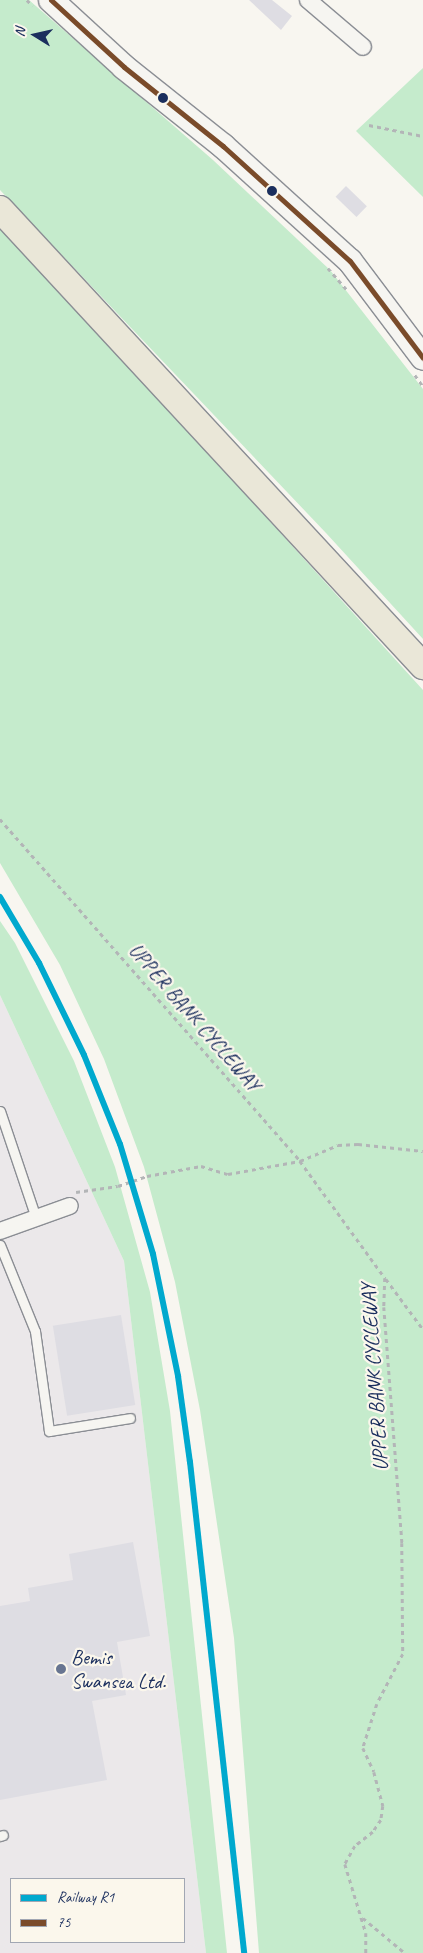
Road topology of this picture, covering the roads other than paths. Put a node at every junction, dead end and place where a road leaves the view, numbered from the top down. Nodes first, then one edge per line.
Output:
1 (308, 0) edge
2 (42, 3) edge
3 (363, 47) dead end
4 (0, 209) edge
5 (417, 364) edge
6 (423, 666) edge
7 (0, 1111) edge
8 (70, 1206) road end
9 (36, 1218) junction
10 (0, 1231) edge
11 (0, 1245) edge
12 (130, 1418) dead end

1 - 3 street
2 - 5 main road
4 - 6 main road
7 - 9 lane
8 - 9 street
9 - 10 street
11 - 12 lane

